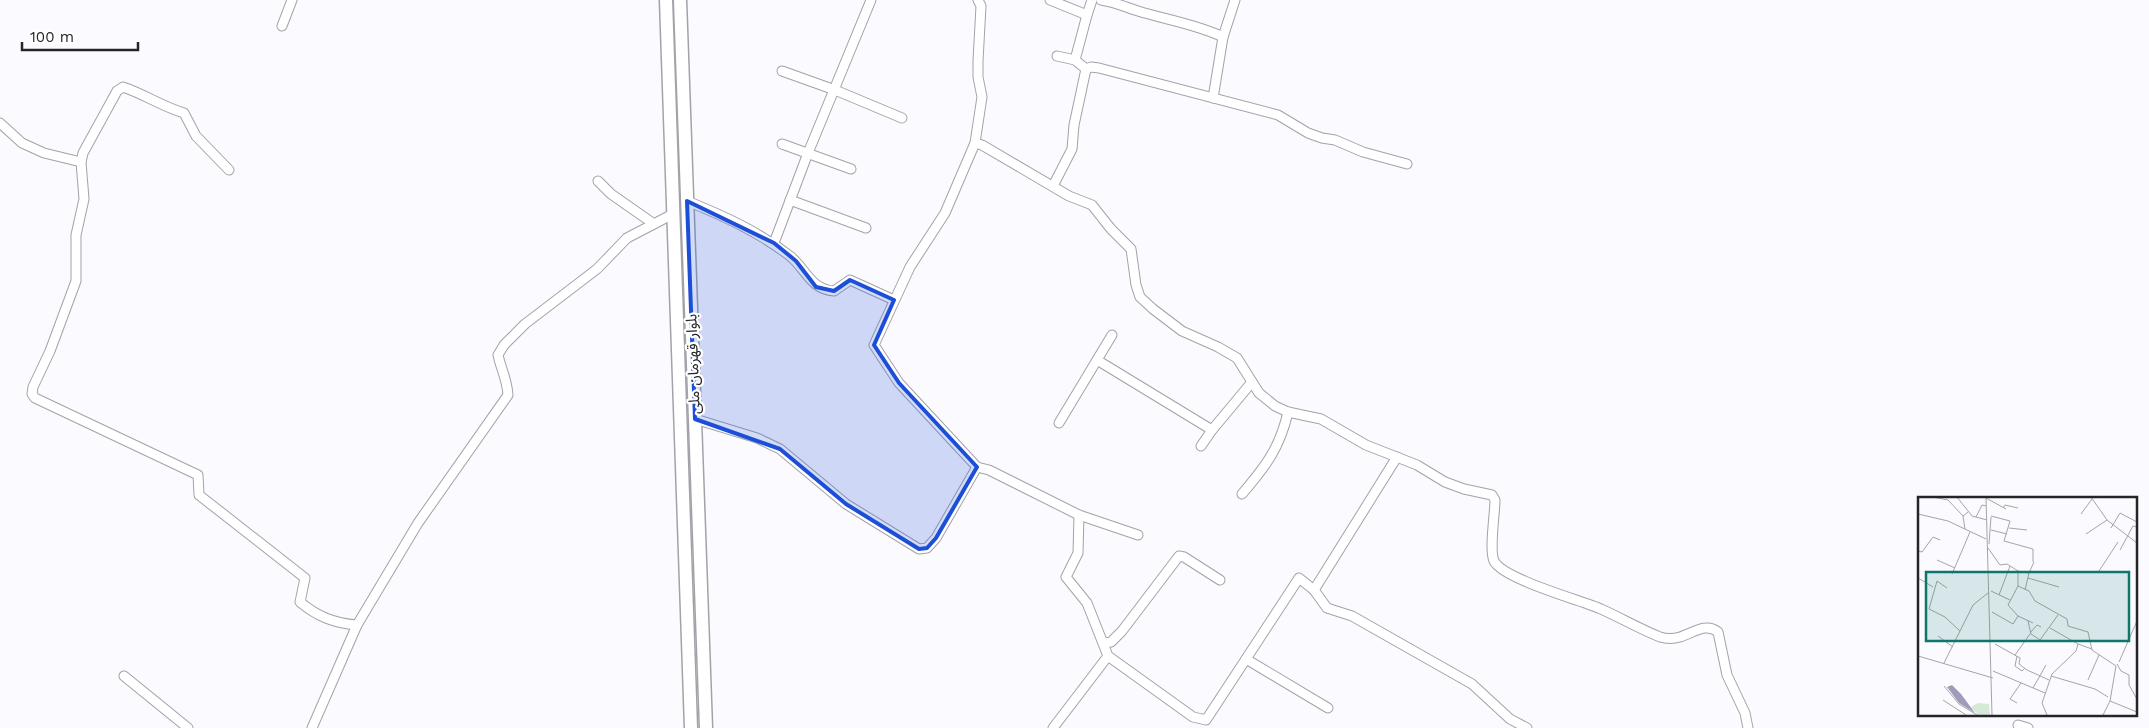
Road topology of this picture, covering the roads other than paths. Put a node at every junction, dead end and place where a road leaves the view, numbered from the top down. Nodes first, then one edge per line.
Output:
1 (292, 0) edge
2 (666, 0) edge
3 (680, 0) edge
4 (871, 0) edge
5 (978, 0) edge
6 (1050, 0) edge
7 (1092, 0) edge
8 (1101, 0) edge
9 (1235, 0) edge
10 (1087, 15) junction
11 (282, 26) dead end
12 (1224, 37) junction
13 (1057, 56) dead end
14 (1075, 60) junction
15 (1086, 69) junction
16 (782, 71) dead end
17 (835, 90) junction
18 (1213, 98) junction
19 (902, 118) dead end
20 (0, 123) edge
21 (975, 143) junction
22 (782, 144) dead end
23 (808, 153) junction
24 (81, 162) junction
25 (1407, 164) dead end
26 (851, 169) dead end
27 (229, 170) dead end
28 (598, 181) dead end
29 (1053, 186) junction
30 (790, 200) junction
31 (687, 201) junction
32 (673, 214) junction
33 (654, 224) junction
34 (866, 228) dead end
35 (774, 243) junction
36 (894, 300) junction
37 (1112, 335) dead end
38 (1097, 360) junction
39 (1252, 382) junction
40 (1288, 412) junction
41 (695, 419) junction
42 (1059, 423) dead end
43 (1212, 430) junction
44 (1201, 446) dead end
45 (1397, 457) junction
46 (977, 466) junction
47 (1242, 494) dead end
48 (1080, 515) junction
49 (1138, 535) dead end
50 (1220, 580) dead end
51 (1314, 590) junction
52 (357, 625) junction
53 (1104, 643) junction
54 (1108, 656) junction
55 (1246, 659) junction
56 (124, 676) dead end
57 (1328, 708) dead end
58 (2018, 724) dead end
59 (188, 728) edge
60 (312, 728) edge
61 (691, 728) edge
62 (706, 728) edge
63 (1053, 728) edge
64 (1527, 728) edge
65 (1748, 728) edge
66 (2028, 728) edge

1 - 11 street
2 - 32 highway, بلوار قهرمان ملی
3 - 31 highway, بلوار قهرمان ملی
4 - 17 street
5 - 21 street
6 - 10 street
7 - 10 street
8 - 12 street
9 - 12 street
10 - 14 street
12 - 18 street
13 - 14 street
14 - 15 street
15 - 18 street
15 - 29 street
16 - 17 street
17 - 19 street
17 - 23 street
18 - 25 street
20 - 24 street
21 - 29 street
21 - 36 street
22 - 23 street
23 - 26 street
23 - 30 street
24 - 27 street
24 - 52 street
28 - 33 street
29 - 39 street
30 - 34 street
30 - 35 street
31 - 35 street
31 - 41 highway, بلوار قهرمان ملی
32 - 33 street
32 - 61 highway, بلوار قهرمان ملی
33 - 52 street
35 - 36 street
36 - 46 street
37 - 38 street
38 - 42 street
38 - 43 street
39 - 40 street
39 - 43 street
40 - 45 street
40 - 47 street
41 - 46 street
41 - 62 highway, بلوار قهرمان ملی
43 - 44 street
45 - 51 street
45 - 65 street
46 - 48 street
48 - 49 street
48 - 53 street
50 - 53 street
51 - 55 street
51 - 64 street
52 - 60 street
53 - 54 street
54 - 55 street
54 - 63 street
55 - 57 street
56 - 59 street
58 - 66 street

